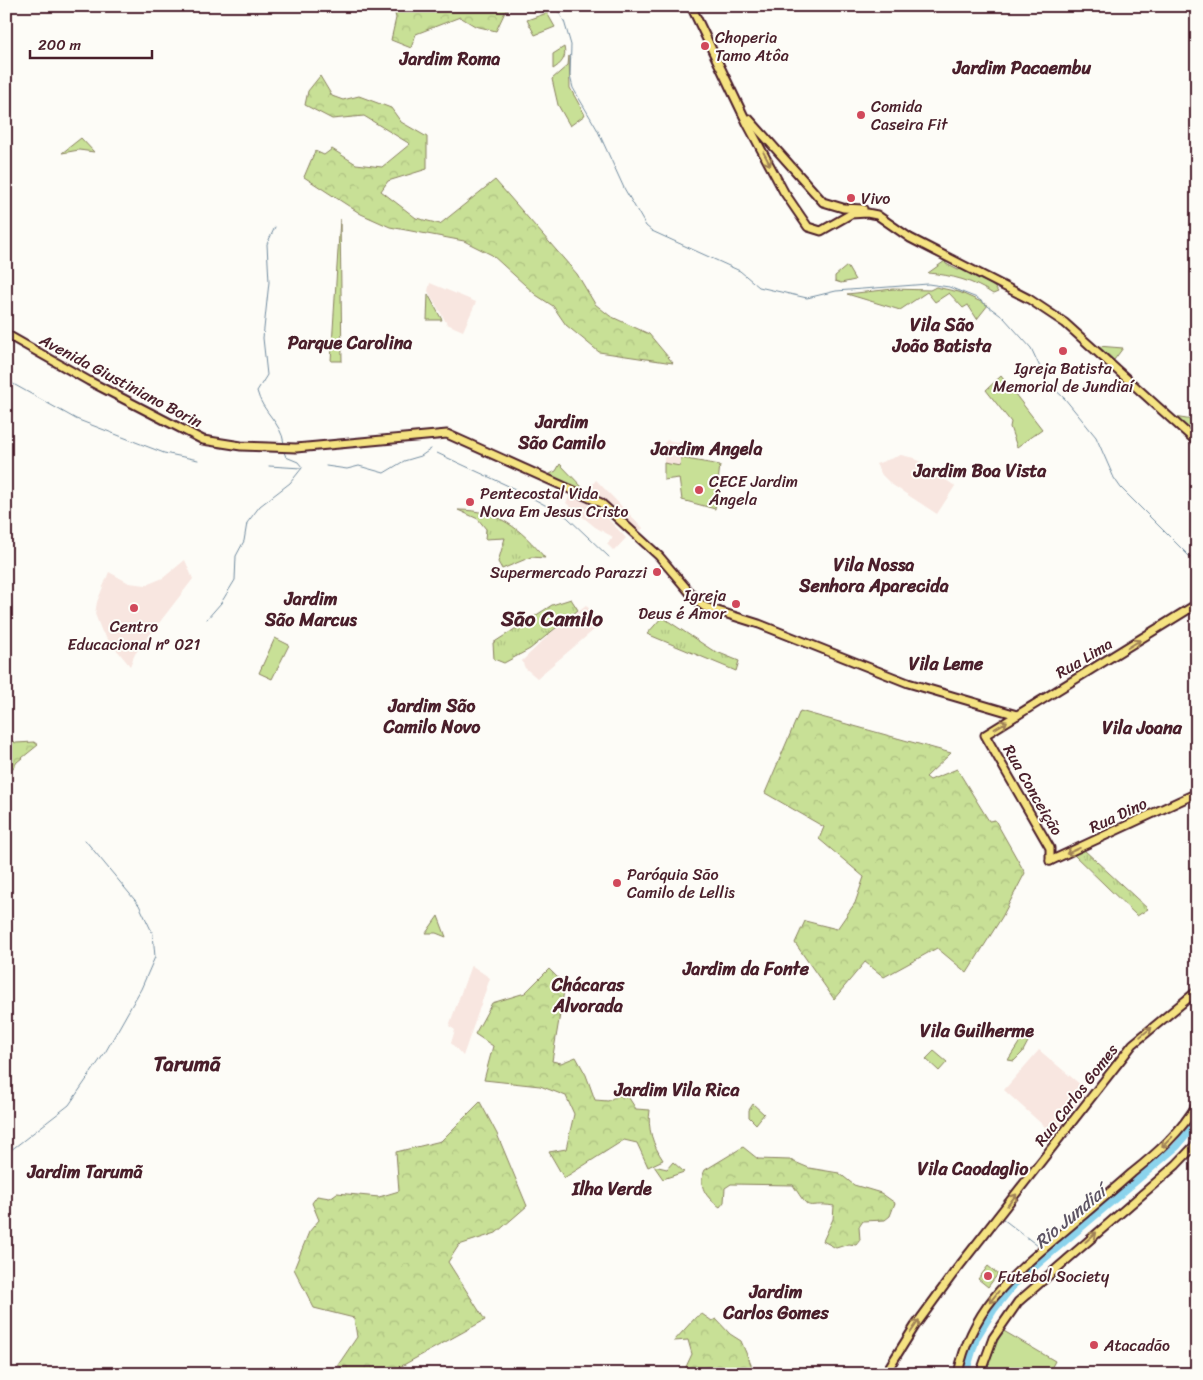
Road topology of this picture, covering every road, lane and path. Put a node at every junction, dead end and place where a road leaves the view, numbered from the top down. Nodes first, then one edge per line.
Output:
1 (691, 6) edge
2 (745, 115) junction
3 (757, 141) junction
4 (769, 143) junction
5 (832, 205) junction
6 (835, 222) junction
7 (902, 232) junction
8 (6, 334) edge
9 (1197, 442) edge
10 (1197, 604) edge
11 (1017, 715) junction
12 (985, 735) joint
13 (1197, 793) edge
14 (1050, 861) joint
15 (1197, 991) edge
16 (1197, 1104) edge
17 (1197, 1142) edge
18 (887, 1370) edge
19 (958, 1374) edge
20 (980, 1374) edge

1 - 2 main road
2 - 3 main road
2 - 4 main road
3 - 4 main road
3 -> 6 main road
4 - 5 main road
5 - 6 main road
5 - 7 main road
6 - 7 main road
7 - 9 main road
8 - 11 main road, Avenida Giustiniano Borin
11 -> 10 main road, Rua Lima
12 -> 11 main road, Rua Lima
12 - 14 main road, Rua Conceição
13 -> 14 main road, Rua Dino
18 -> 15 main road, Rua Carlos Gomes
16 -> 19 main road
20 -> 17 main road

